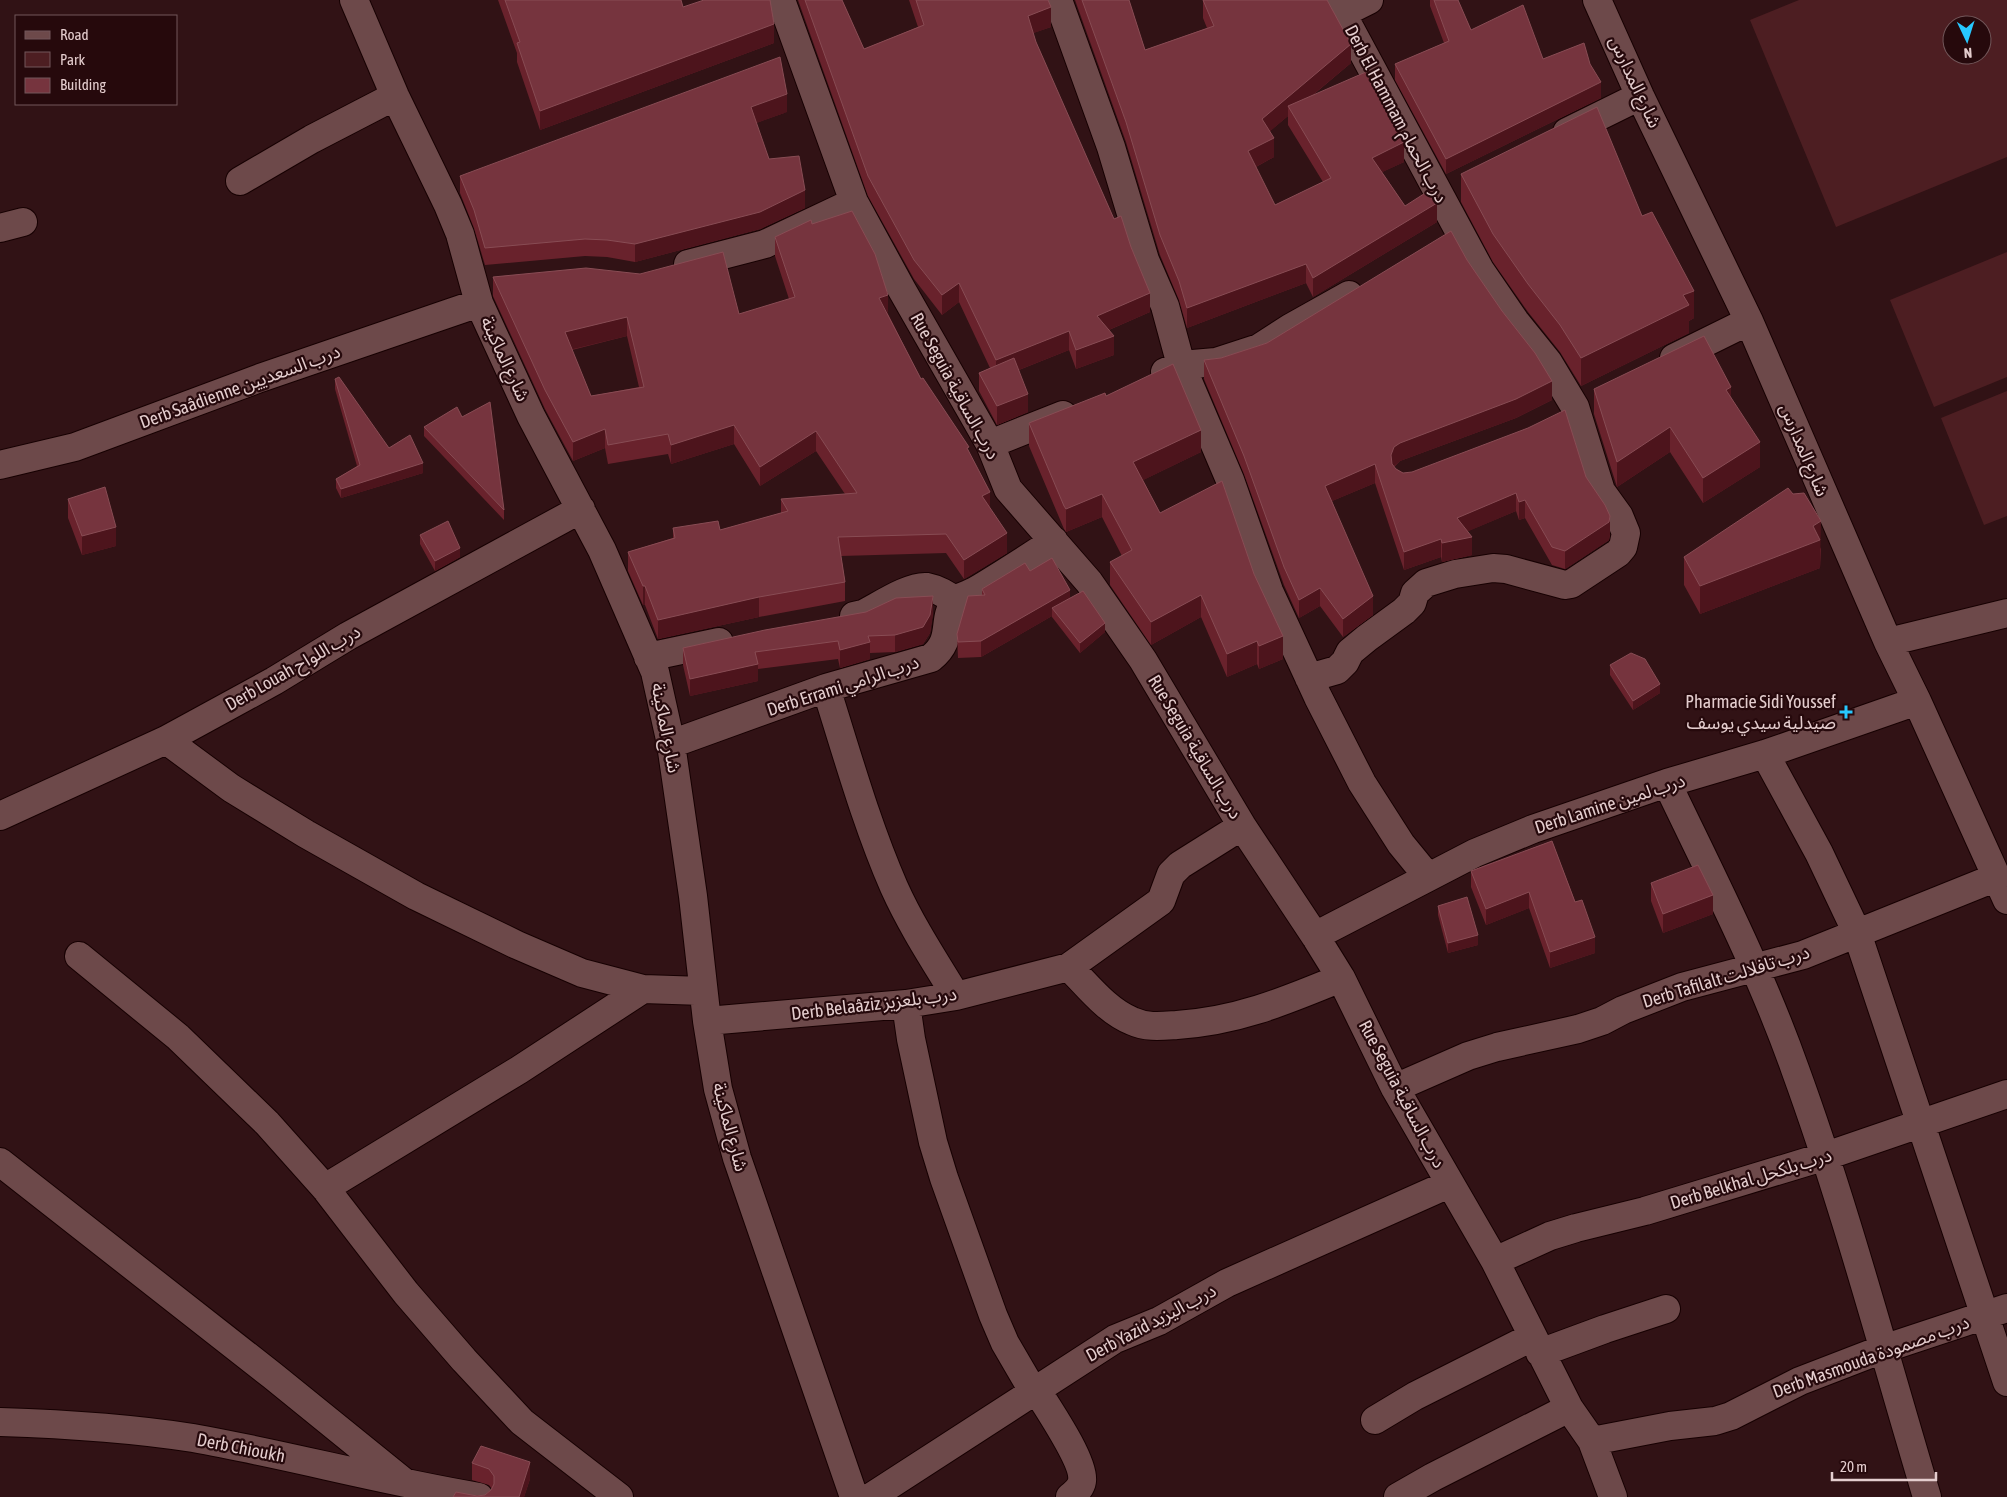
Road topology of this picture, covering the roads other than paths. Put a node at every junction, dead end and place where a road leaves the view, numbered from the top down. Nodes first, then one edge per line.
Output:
1 (354, 0) edge
2 (781, 0) edge
3 (1058, 0) edge
4 (1369, 0) edge
5 (1598, 0) edge
6 (1340, 2) edge
7 (395, 96) junction
8 (1640, 96) junction
9 (1544, 143) edge
10 (464, 174) edge
11 (240, 180) dead end
12 (1466, 182) edge
13 (437, 184) junction
14 (1440, 195) junction
15 (854, 202) junction
16 (1457, 228) junction
17 (1433, 243) edge
18 (662, 271) edge
19 (502, 280) edge
20 (1369, 282) edge
21 (477, 293) junction
22 (1749, 321) junction
23 (1181, 365) junction
24 (1653, 368) edge
25 (1139, 384) edge
26 (1601, 394) edge
27 (1088, 406) edge
28 (1575, 406) junction
29 (1548, 419) edge
30 (990, 444) junction
31 (0, 465) edge
32 (582, 509) junction
33 (1054, 541) junction
34 (956, 601) junction
35 (2007, 613) edge
36 (826, 621) edge
37 (743, 636) edge
38 (1888, 642) junction
39 (648, 657) junction
40 (1309, 678) junction
41 (826, 688) junction
42 (1917, 701) junction
43 (166, 740) junction
44 (671, 744) junction
45 (1765, 754) junction
46 (1667, 783) junction
47 (0, 816) edge
48 (1242, 826) junction
49 (1428, 878) junction
50 (2002, 889) edge
51 (1857, 933) junction
52 (1315, 936) junction
53 (80, 956) dead end
54 (1069, 968) junction
55 (1756, 968) junction
56 (1341, 978) junction
57 (643, 989) junction
58 (703, 991) junction
59 (956, 996) junction
60 (906, 1004) junction
61 (707, 1022) junction
62 (1395, 1088) junction
63 (2007, 1094) edge
64 (1920, 1124) junction
65 (1826, 1156) junction
66 (0, 1162) edge
67 (1450, 1184) junction
68 (325, 1188) junction
69 (1495, 1261) junction
70 (1666, 1309) dead end
71 (1996, 1312) edge
72 (1536, 1345) junction
73 (1883, 1349) junction
74 (2007, 1382) edge
75 (1035, 1390) junction
76 (1569, 1408) junction
77 (1375, 1420) dead end
78 (0, 1422) edge
79 (1592, 1442) junction
80 (421, 1490) edge
81 (479, 1497) edge
82 (619, 1497) edge
83 (854, 1497) edge
84 (871, 1497) edge
85 (1070, 1497) edge
86 (1398, 1497) edge
87 (1613, 1497) edge
88 (1927, 1497) edge

1 - 7 street, شارع الماكينة
2 - 15 street, Rue Seguia درب الساقية
3 - 23 street
4 - 6 street
5 - 8 street, شارع المدارس
6 - 14 street, Derb El Hammam درب الحمام
7 - 11 street
7 - 13 street, شارع الماكينة
8 - 9 street
8 - 22 street, شارع المدارس
10 - 13 street
12 - 14 street
13 - 21 street, شارع الماكينة
14 - 16 street, Derb El Hammam درب الحمام
15 - 18 street
15 - 30 street, Rue Seguia درب الساقية
16 - 17 street
16 - 28 street, Derb El Hammam درب الحمام
19 - 21 street, Derb Saâdienne درب السعديين
20 - 23 street
21 - 31 street, Derb Saâdienne درب السعديين
21 - 32 street, شارع الماكينة
22 - 24 street
22 - 38 street, شارع المدارس
23 - 25 street
23 - 40 street
26 - 28 street
27 - 30 street
28 - 29 street
28 - 40 street, Derb El Hammam درب الحمام
30 - 33 street, Rue Seguia درب الساقية
32 - 39 street, شارع الماكينة
32 - 43 street, Derb Louah درب اللواح
33 - 34 street
33 - 48 street, Rue Seguia درب الساقية
34 - 36 street
34 - 41 street, Derb Errami درب الرامي
35 - 38 street
37 - 39 street
38 - 42 street, شارع المدارس
39 - 44 street, شارع الماكينة
40 - 49 street
41 - 44 street, Derb Errami درب الرامي
41 - 59 street
42 - 45 street, Derb Lamine درب لمين
42 - 50 street, شارع المدارس
43 - 47 street, Derb Louah درب اللواح
43 - 57 street
44 - 58 street, شارع الماكينة
45 - 46 street, Derb Lamine درب لمين
45 - 51 street
46 - 49 street, Derb Lamine درب لمين
46 - 55 street
48 - 52 street, Rue Seguia درب الساقية
48 - 54 street, Derb Belaâziz درب بلعزيز
49 - 52 street, Derb Lamine درب لمين
50 - 51 street, Derb Tafilalt درب تافلالت
51 - 55 street, Derb Tafilalt درب تافلالت
51 - 64 street
52 - 56 street, Rue Seguia درب الساقية
53 - 68 street
54 - 56 street
54 - 59 street, Derb Belaâziz درب بلعزيز
55 - 62 street, Derb Tafilalt درب تافلالت
55 - 65 street
56 - 62 street, Rue Seguia درب الساقية
57 - 58 street
57 - 68 street
58 - 61 street, شارع الماكينة
59 - 60 street, Derb Belaâziz درب بلعزيز
60 - 61 street, Derb Belaâziz درب بلعزيز
60 - 75 street
61 - 83 street, شارع الماكينة
62 - 67 street, Rue Seguia درب الساقية
63 - 64 street, Derb Belkhal درب بلكحل
64 - 65 street, Derb Belkhal درب بلكحل
64 - 71 street
65 - 69 street, Derb Belkhal درب بلكحل
65 - 73 street
66 - 80 street
67 - 69 street, Rue Seguia درب الساقية
67 - 75 street, Derb Yazid درب اليزيد
68 - 82 street
69 - 72 street, Rue Seguia درب الساقية
70 - 72 street
71 - 73 street, Derb Masmouda درب مصمودة
71 - 74 street
72 - 76 street, Rue Seguia درب الساقية
72 - 77 street
73 - 79 street, Derb Masmouda درب مصمودة
73 - 88 street
75 - 84 street, Derb Yazid درب اليزيد
75 - 85 street
76 - 79 street, Rue Seguia درب الساقية
76 - 86 street
78 - 80 street, Derb Chioukh
79 - 87 street, Rue Seguia درب الساقية
80 - 81 street, Derb Chioukh

